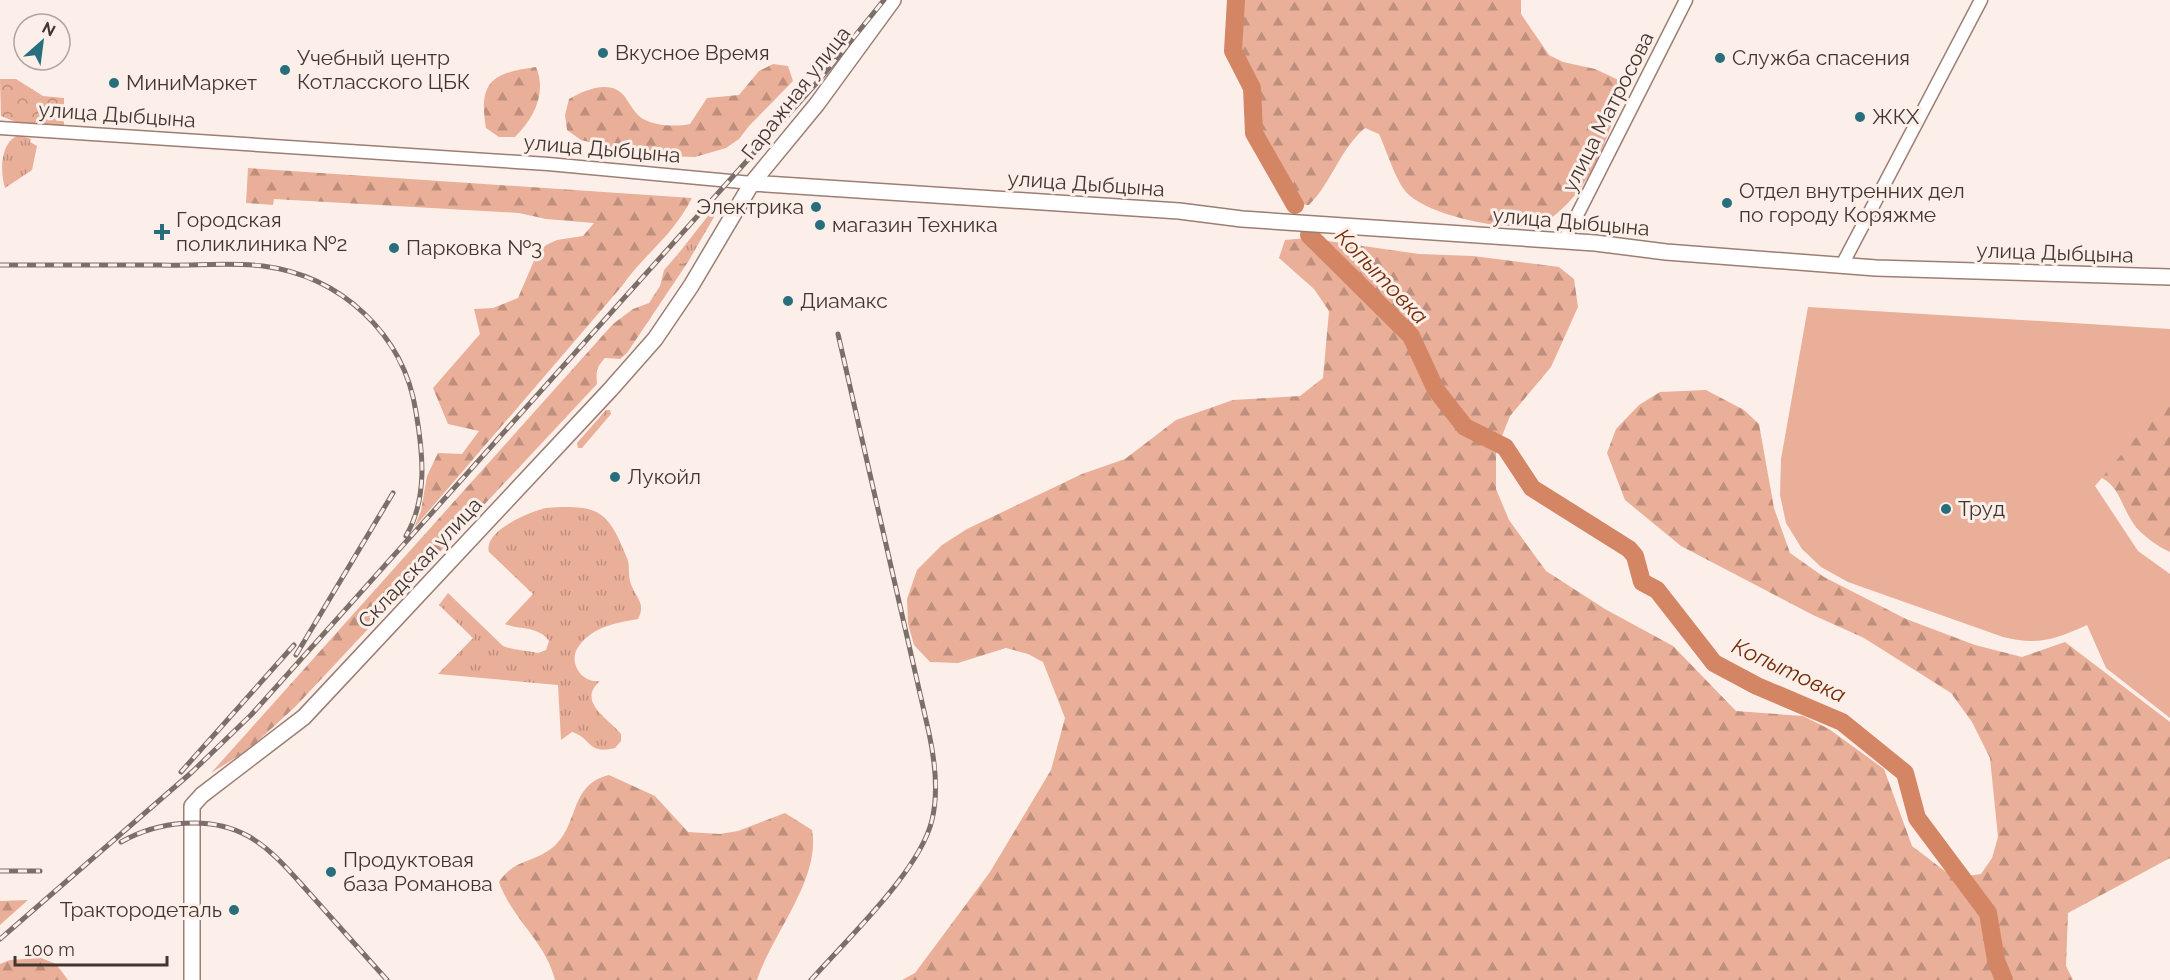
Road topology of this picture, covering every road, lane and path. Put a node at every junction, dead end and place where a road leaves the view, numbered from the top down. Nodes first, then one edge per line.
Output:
1 (893, 0) edge
2 (1686, 0) edge
3 (1981, 0) edge
4 (0, 128) edge
5 (752, 183) junction
6 (1564, 241) junction
7 (1842, 265) junction
8 (2170, 277) edge
9 (192, 980) edge

1 - 5 street, Гаражная улица
2 - 6 street, улица Матросова
3 - 7 street
4 - 5 street, улица Дыбцына
5 - 6 street, улица Дыбцына
5 - 9 street, Складская улица
6 - 7 street, улица Дыбцына
7 - 8 street, улица Дыбцына

